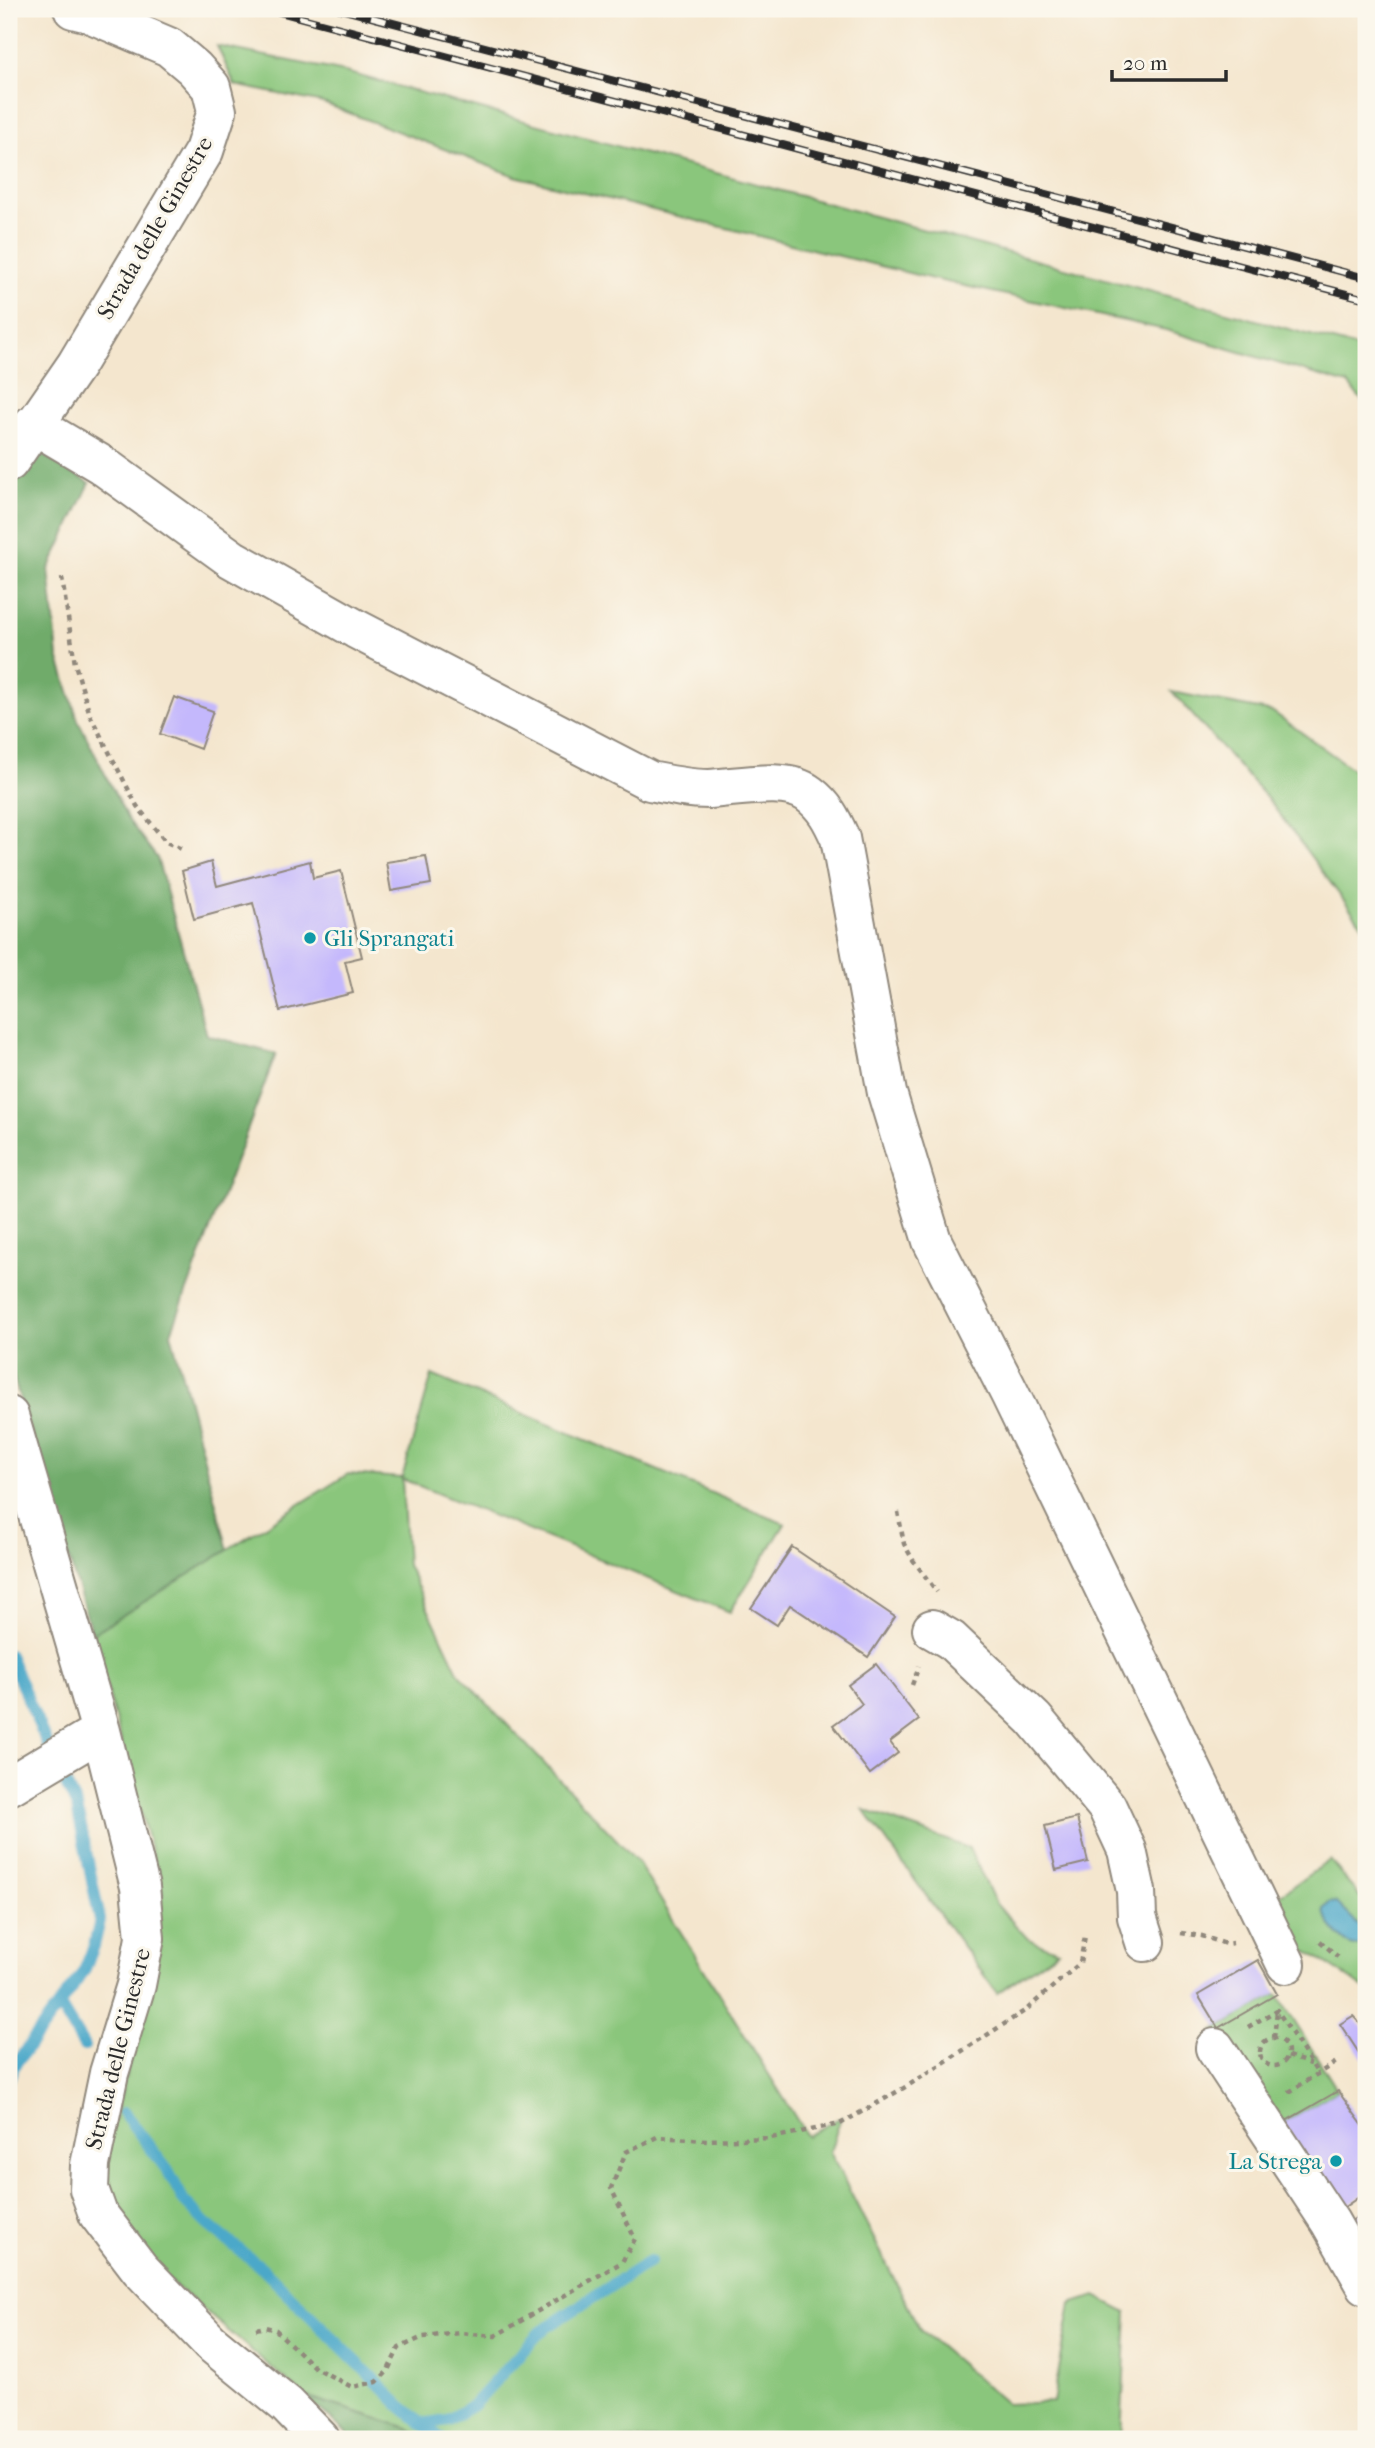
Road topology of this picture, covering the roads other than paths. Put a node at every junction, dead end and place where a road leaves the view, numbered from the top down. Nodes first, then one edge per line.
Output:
1 (73, 9) edge
2 (33, 425) junction
3 (9, 462) edge
4 (9, 1416) edge
5 (932, 1629) dead end
6 (101, 1731) junction
7 (9, 1786) edge
8 (1158, 1937) road end
9 (1278, 1948) road end
10 (1229, 2039) road end
11 (1366, 2285) edge
12 (320, 2439) edge

1 - 2 street, Strada delle Ginestre
2 - 3 street, Strada delle Ginestre
2 - 9 street
4 - 6 street, Strada delle Ginestre
5 - 8 street
6 - 7 street
6 - 12 street, Strada delle Ginestre
10 - 11 street

